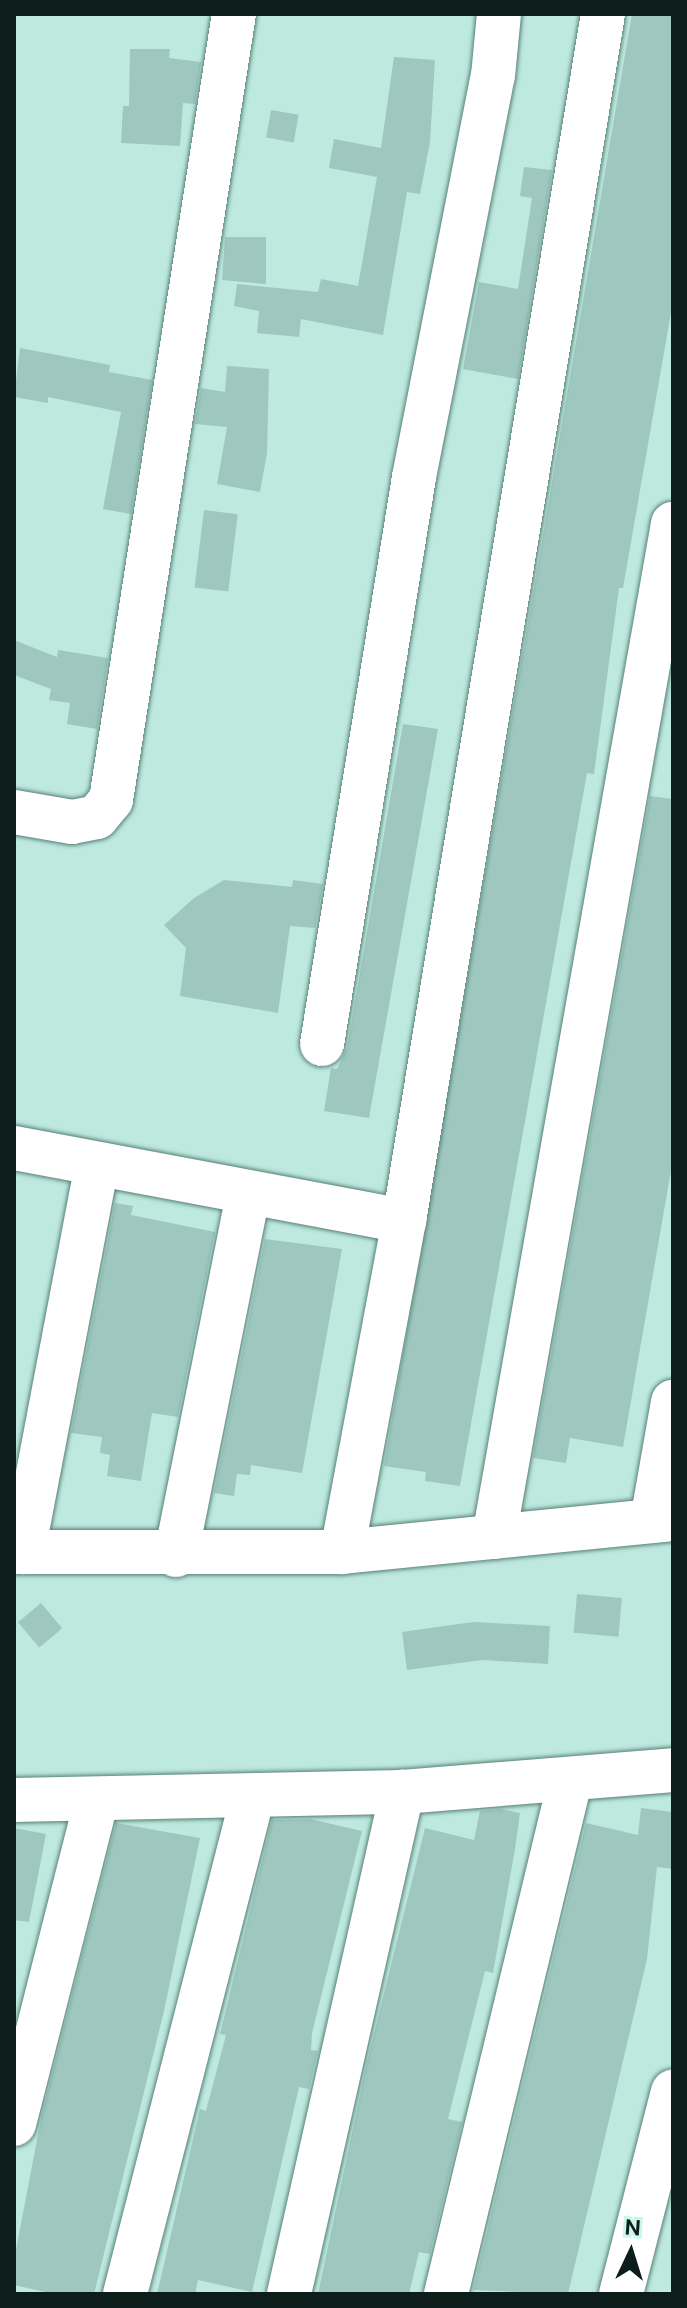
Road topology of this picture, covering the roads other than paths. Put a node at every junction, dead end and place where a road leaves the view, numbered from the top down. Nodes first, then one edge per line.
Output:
1 (234, 14) edge
2 (499, 14) edge
3 (603, 14) edge
4 (673, 524) edge
5 (14, 812) edge
6 (322, 1044) dead end
7 (14, 1148) edge
8 (97, 1165) junction
9 (248, 1195) junction
10 (404, 1221) junction
11 (673, 1402) edge
12 (663, 1520) edge
13 (494, 1537) junction
14 (18, 1552) edge
15 (342, 1552) junction
16 (176, 1555) junction
17 (673, 1770) edge
18 (570, 1781) junction
19 (402, 1792) junction
20 (252, 1799) junction
21 (14, 1800) edge
22 (96, 1802) junction
23 (673, 2092) edge
24 (14, 2124) edge
25 (125, 2294) edge
26 (289, 2294) edge
27 (446, 2294) edge
28 (621, 2294) edge

1 - 5 street
2 - 6 street
3 - 10 street
4 - 13 street
7 - 8 street
8 - 9 street
8 - 14 street
9 - 10 street
9 - 16 street
10 - 15 street
11 - 12 street
12 - 13 street
13 - 15 street
14 - 16 street
15 - 16 street
17 - 18 street
18 - 19 street
18 - 27 street
19 - 20 street
19 - 26 street
20 - 22 street
20 - 25 street
21 - 22 street
22 - 24 street
23 - 28 street

